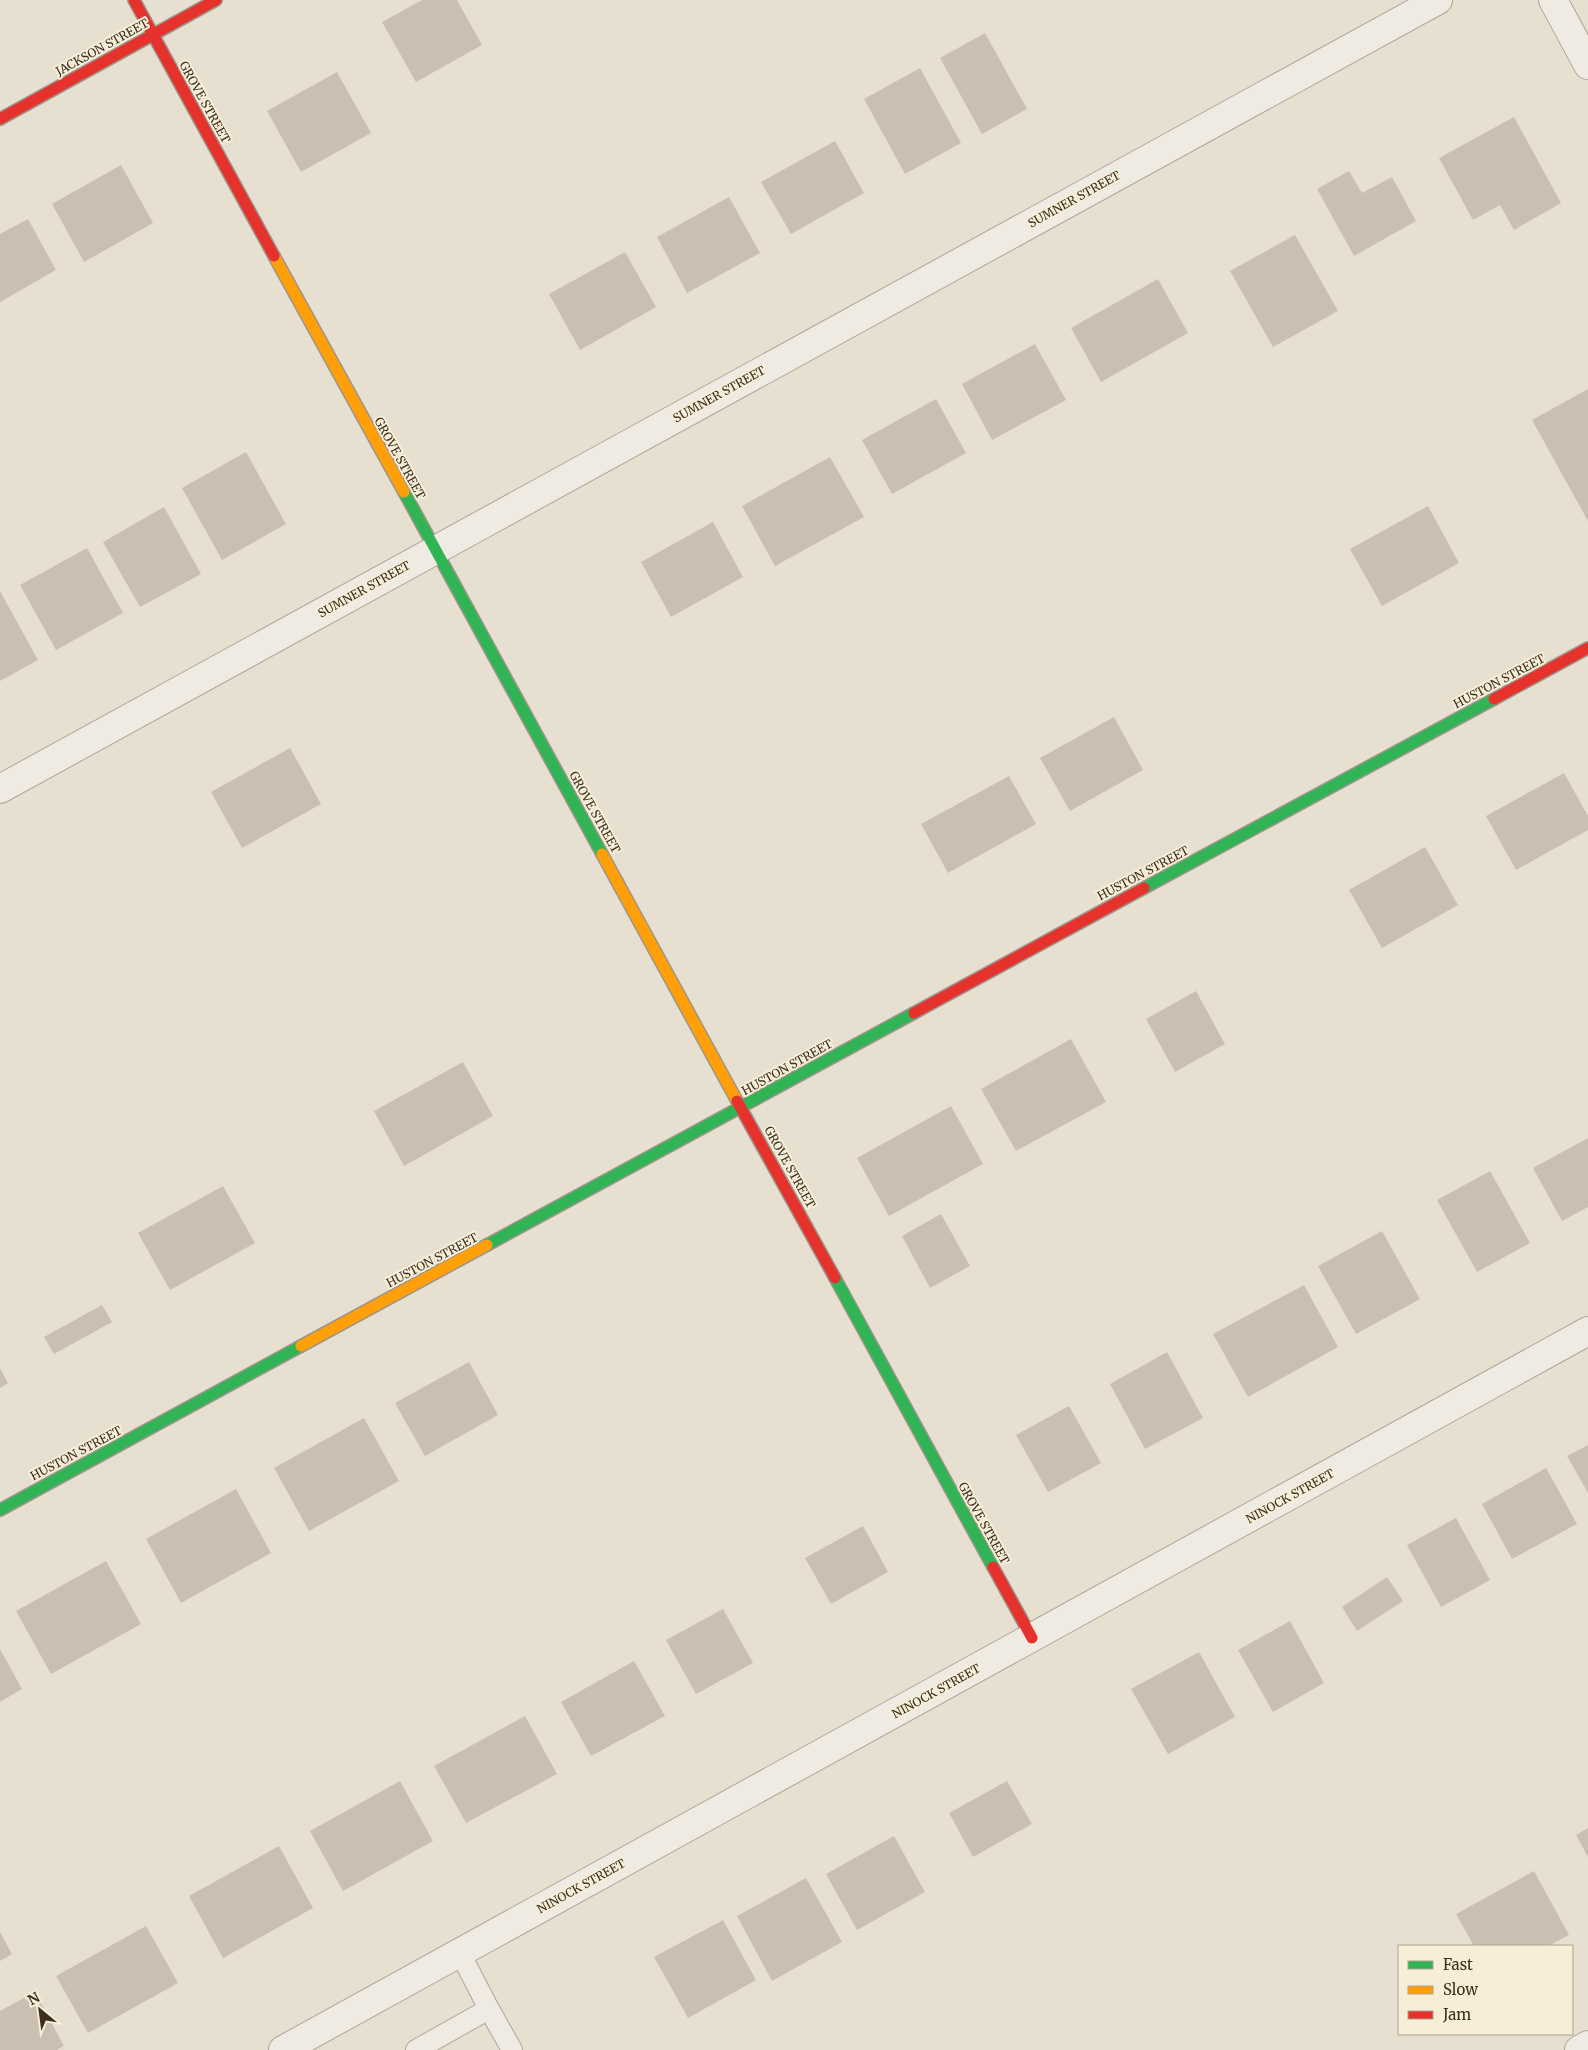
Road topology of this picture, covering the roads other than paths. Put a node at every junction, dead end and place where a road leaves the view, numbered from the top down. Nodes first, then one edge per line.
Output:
1 (134, 0) edge
2 (216, 0) edge
3 (1438, 0) edge
4 (1553, 0) edge
5 (153, 35) junction
6 (1588, 65) edge
7 (0, 118) edge
8 (435, 550) junction
9 (1588, 648) edge
10 (0, 789) edge
11 (742, 1108) junction
12 (1588, 1331) edge
13 (0, 1510) edge
14 (1032, 1638) junction
15 (460, 1953) junction
16 (489, 2009) junction
17 (1588, 2045) edge
18 (283, 2050) edge
19 (416, 2050) edge
20 (512, 2050) edge
21 (1579, 2050) edge

1 - 5 street, GROVE STREET
2 - 5 street, JACKSON STREET
3 - 8 street, SUMNER STREET
4 - 6 street
5 - 7 street, JACKSON STREET
5 - 8 street, GROVE STREET
8 - 10 street, SUMNER STREET
8 - 11 street, GROVE STREET
9 - 11 street, HUSTON STREET
11 - 13 street, HUSTON STREET
11 - 14 street, GROVE STREET
12 - 14 street, NINOCK STREET
14 - 15 street, NINOCK STREET
15 - 16 lane
15 - 18 street, NINOCK STREET
16 - 19 lane
16 - 20 lane
17 - 21 street

